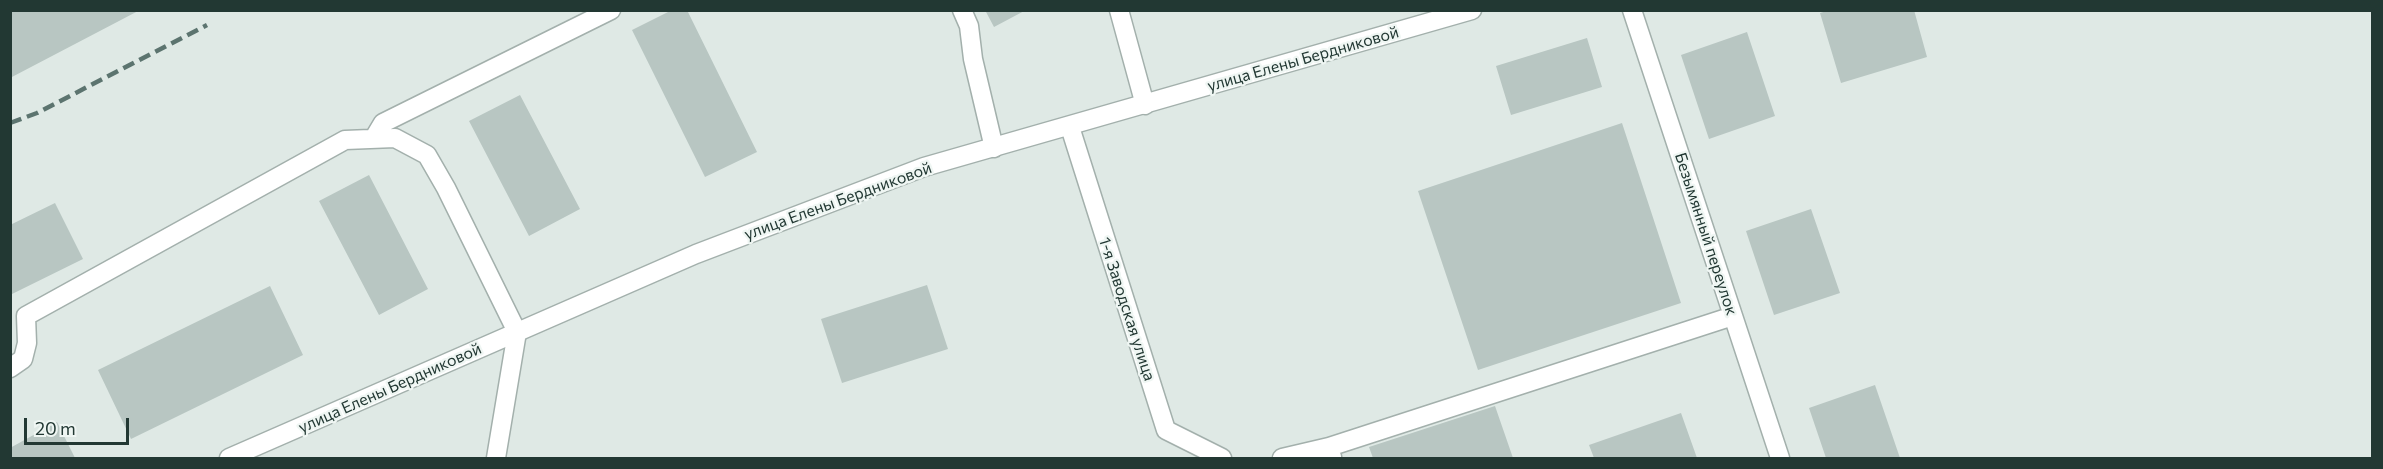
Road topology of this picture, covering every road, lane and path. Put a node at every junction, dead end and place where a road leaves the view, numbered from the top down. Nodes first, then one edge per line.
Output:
1 (611, 10) edge
2 (962, 10) edge
3 (1119, 10) edge
4 (1472, 10) edge
5 (1632, 10) edge
6 (1144, 105) junction
7 (1070, 127) junction
8 (374, 138) junction
9 (994, 148) junction
10 (1733, 316) junction
11 (517, 332) junction
12 (10, 368) edge
13 (1331, 453) edge
14 (229, 459) edge
15 (496, 459) edge
16 (1222, 459) edge
17 (1282, 459) edge
18 (1780, 459) edge

1 - 8 street
2 - 9 street
3 - 6 street
4 - 6 street, улица Елены Бердниковой
5 - 10 street, Безымянный переулок
6 - 7 street, улица Елены Бердниковой
7 - 9 street, улица Елены Бердниковой
7 - 16 street, 1-я Заводская улица
8 - 11 street
8 - 12 street
9 - 11 street, улица Елены Бердниковой
10 - 13 street
10 - 18 street, Безымянный переулок
11 - 14 street, улица Елены Бердниковой
11 - 15 street
13 - 17 street

